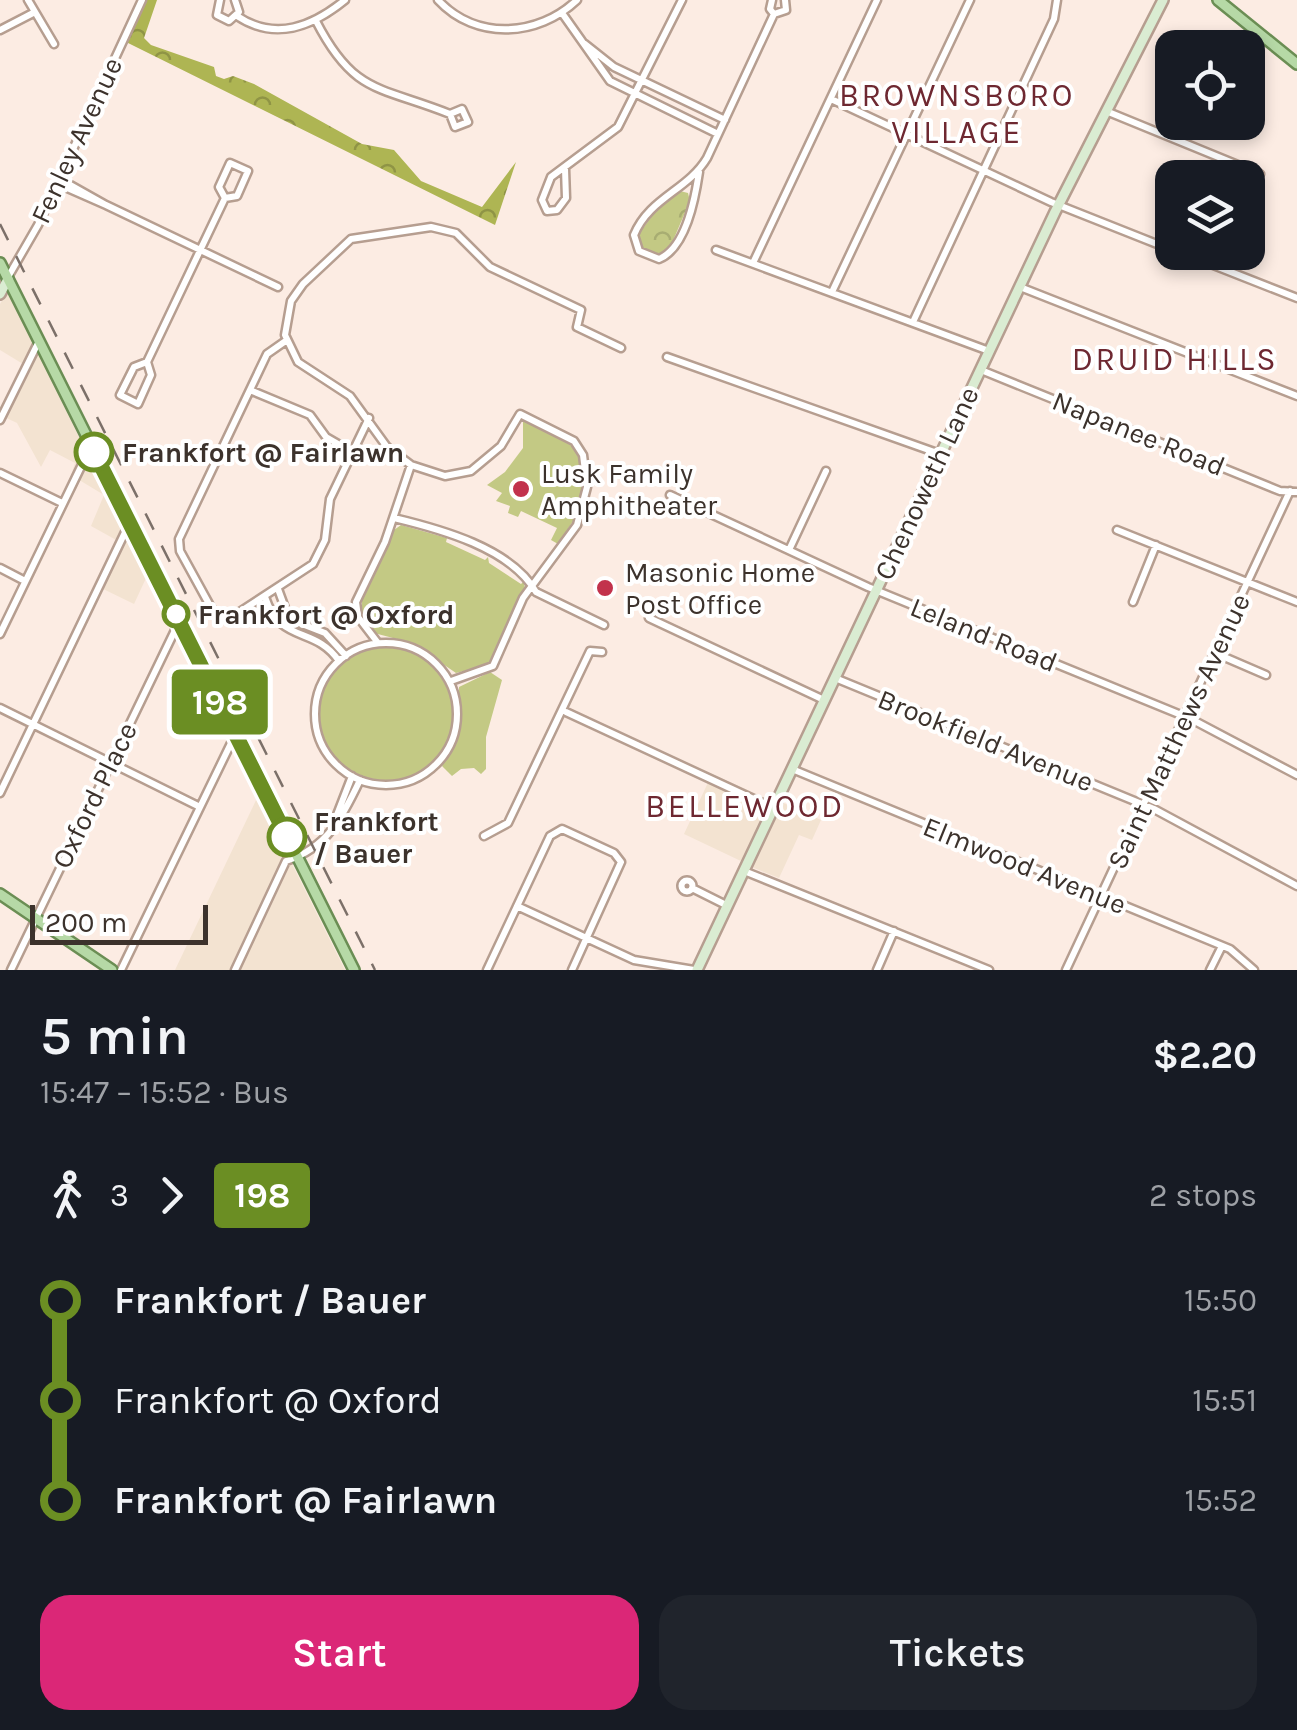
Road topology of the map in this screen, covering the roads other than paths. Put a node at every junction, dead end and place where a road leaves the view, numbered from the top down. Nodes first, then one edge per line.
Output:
1 (28, 0) edge
2 (142, 0) edge
3 (220, 0) edge
4 (235, 0) edge
5 (345, 0) edge
6 (438, 0) edge
7 (577, 0) edge
8 (682, 0) edge
9 (772, 0) edge
10 (785, 0) edge
11 (877, 0) edge
12 (970, 0) edge
13 (1057, 0) edge
14 (1163, 0) edge
15 (1218, 0) edge
16 (35, 12) junction
17 (562, 14) junction
18 (774, 14) junction
19 (237, 16) junction
20 (316, 21) junction
21 (0, 30) edge
22 (580, 40) junction
23 (54, 44) dead end
24 (1297, 64) edge
25 (643, 82) junction
26 (637, 96) junction
27 (830, 99) junction
28 (1106, 111) junction
29 (450, 114) dead end
30 (725, 120) junction
31 (718, 134) junction
32 (906, 134) junction
33 (1226, 160) edge
34 (565, 169) junction
35 (982, 170) junction
36 (698, 172) junction
37 (57, 180) junction
38 (681, 186) junction
39 (225, 198) junction
40 (695, 198) junction
41 (1059, 205) junction
42 (1155, 243) edge
43 (200, 250) junction
44 (716, 250) dead end
45 (753, 263) junction
46 (0, 264) edge
47 (1226, 270) edge
48 (8, 278) junction
49 (278, 287) dead end
50 (1020, 287) junction
51 (832, 292) junction
52 (0, 294) edge
53 (1297, 298) edge
54 (913, 322) junction
55 (287, 340) junction
56 (38, 341) junction
57 (621, 348) dead end
58 (989, 350) junction
59 (668, 357) dead end
60 (147, 362) junction
61 (980, 370) junction
62 (250, 390) junction
63 (1297, 396) edge
64 (369, 417) junction
65 (0, 420) edge
66 (91, 446) junction
67 (352, 452) junction
68 (940, 454) junction
69 (410, 465) junction
70 (826, 471) dead end
71 (0, 473) edge
72 (1293, 492) edge
73 (670, 495) dead end
74 (62, 503) junction
75 (394, 518) junction
76 (130, 522) junction
77 (1117, 530) dead end
78 (1156, 545) junction
79 (790, 550) junction
80 (0, 568) edge
81 (25, 581) junction
82 (1247, 582) junction
83 (532, 585) junction
84 (278, 589) junction
85 (876, 590) junction
86 (265, 596) junction
87 (1133, 602) dead end
88 (1297, 602) edge
89 (649, 618) dead end
90 (180, 621) junction
91 (604, 624) dead end
92 (0, 634) edge
93 (378, 643) junction
94 (602, 652) dead end
95 (1215, 652) junction
96 (342, 658) junction
97 (1266, 675) dead end
98 (835, 678) junction
99 (451, 681) junction
100 (824, 700) junction
101 (0, 708) edge
102 (566, 712) dead end
103 (1186, 716) junction
104 (34, 724) junction
105 (236, 734) junction
106 (110, 762) junction
107 (792, 768) junction
108 (1297, 775) edge
109 (357, 780) junction
110 (0, 793) edge
111 (1144, 805) junction
112 (200, 807) junction
113 (342, 807) junction
114 (773, 808) junction
115 (484, 836) dead end
116 (298, 857) junction
117 (744, 870) junction
118 (1297, 886) edge
119 (692, 888) dead end
120 (0, 894) edge
121 (1100, 896) junction
122 (518, 906) junction
123 (728, 906) junction
124 (35, 918) junction
125 (894, 931) junction
126 (587, 938) junction
127 (1222, 946) junction
128 (11, 970) edge
129 (112, 970) edge
130 (121, 970) edge
131 (234, 970) edge
132 (354, 970) edge
133 (487, 970) edge
134 (572, 970) edge
135 (696, 970) edge
136 (877, 970) edge
137 (988, 970) edge
138 (1066, 970) edge
139 (1210, 970) edge
140 (1254, 970) edge

1 - 16 street
2 - 37 street, Fenley Avenue
3 - 19 street
4 - 19 street
5 - 20 street
6 - 17 street
7 - 17 street
8 - 25 street
9 - 18 street
10 - 18 street
11 - 27 street
12 - 32 street
13 - 35 street
14 - 28 main road, Chenoweth Lane
15 - 24 main road
16 - 21 street
16 - 23 street
17 - 22 street
18 - 30 street
19 - 20 street
20 - 29 street
22 - 25 street
22 - 26 street
25 - 26 street
25 - 30 street
26 - 31 street
26 - 34 street
27 - 32 street
27 - 45 street
28 - 33 street
28 - 41 main road, Chenoweth Lane
30 - 31 street
31 - 36 street
32 - 35 street
32 - 51 street
34 - 34 street
35 - 41 street
35 - 54 street
36 - 38 street
36 - 40 street
37 - 43 street
37 - 48 street, Fenley Avenue
38 - 40 street
38 - 40 street
39 - 39 street
39 - 43 street
41 - 42 street
41 - 50 main road, Chenoweth Lane
43 - 49 street
43 - 60 street
44 - 45 street
45 - 51 street
46 - 48 main road
47 - 53 street
48 - 52 main road
48 - 56 main road
50 - 58 main road, Chenoweth Lane
50 - 63 street
51 - 54 street
54 - 58 street
55 - 57 street
55 - 62 street
55 - 64 street
56 - 65 street
56 - 66 main road
58 - 61 main road, Chenoweth Lane
59 - 68 street
60 - 60 street
61 - 68 main road, Chenoweth Lane
61 - 72 street, Napanee Road
62 - 67 street
62 - 86 street
64 - 67 street
64 - 69 street
66 - 74 street
66 - 76 main road
67 - 84 street
68 - 85 main road, Chenoweth Lane
69 - 75 street
69 - 83 street
70 - 79 street
71 - 74 street
72 - 82 street, Saint Matthews Avenue
73 - 79 street, Leland Road
74 - 81 street
75 - 83 street
75 - 93 street
76 - 90 main road
76 - 104 street
77 - 78 street
78 - 82 street
78 - 87 street
79 - 85 street, Leland Road
80 - 81 street
81 - 92 street
82 - 88 street
82 - 95 street, Saint Matthews Avenue
83 - 91 street
83 - 99 street
84 - 86 street
84 - 96 street
85 - 98 main road, Chenoweth Lane
85 - 103 street, Leland Road
86 - 96 street
89 - 100 street
90 - 105 main road
90 - 106 street, Oxford Place
93 - 96 street
93 - 99 street
94 - 115 street
95 - 97 street
95 - 103 street, Saint Matthews Avenue
96 - 109 street
98 - 100 main road, Chenoweth Lane
98 - 111 street, Brookfield Avenue
99 - 109 street
100 - 107 main road, Chenoweth Lane
101 - 104 street
102 - 114 street
103 - 108 street, Leland Road
103 - 111 street, Saint Matthews Avenue
104 - 106 street
104 - 110 street
105 - 112 street
105 - 116 main road
106 - 112 street
106 - 124 street, Oxford Place
107 - 114 main road, Chenoweth Lane
107 - 121 street, Elmwood Avenue
109 - 113 street
109 - 113 street
111 - 118 street, Brookfield Avenue
111 - 121 street, Saint Matthews Avenue
112 - 130 street
113 - 116 street
114 - 117 main road, Chenoweth Lane
116 - 131 street
116 - 132 main road
117 - 123 main road, Chenoweth Lane
117 - 125 street
119 - 123 street
120 - 124 main road
121 - 127 street, Elmwood Avenue
121 - 138 street, Saint Matthews Avenue
122 - 126 street
122 - 126 street
122 - 133 street
123 - 135 main road, Chenoweth Lane
124 - 128 street, Oxford Place
124 - 129 main road
125 - 136 street
125 - 137 street
126 - 134 street
126 - 135 street
127 - 139 street
127 - 140 street, Elmwood Avenue

